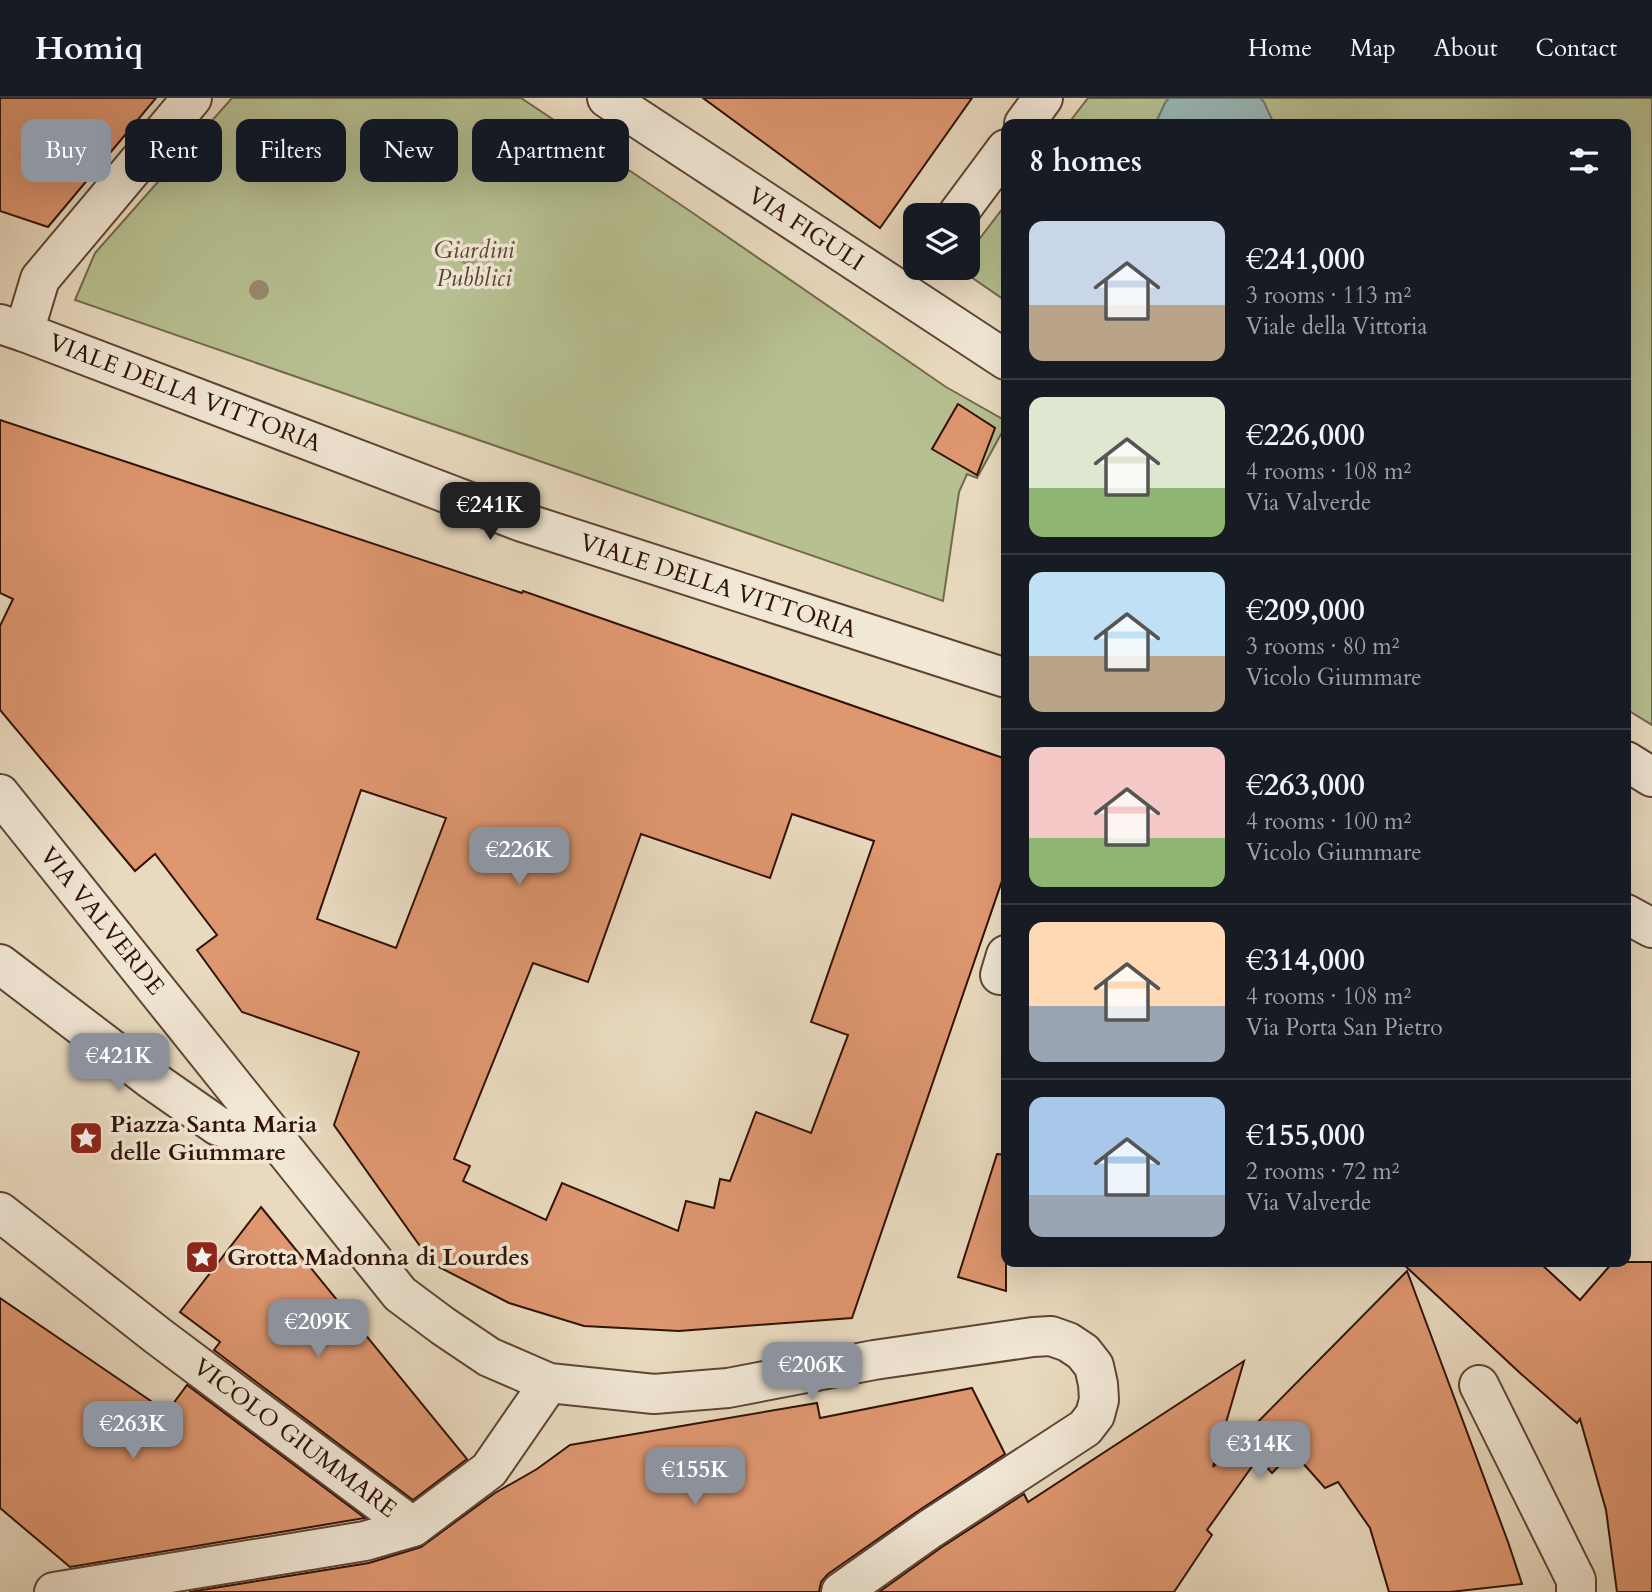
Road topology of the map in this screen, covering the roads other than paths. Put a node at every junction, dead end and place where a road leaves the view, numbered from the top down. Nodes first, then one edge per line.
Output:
1 (192, 98) edge
2 (607, 98) edge
3 (1043, 98) edge
4 (1028, 119) edge
5 (1001, 156) edge
6 (966, 203) edge
7 (903, 276) edge
8 (910, 280) edge
9 (12, 328) edge
10 (1001, 356) edge
11 (1001, 676) edge
12 (1631, 764) edge
13 (1652, 777) edge
14 (0, 794) edge
15 (1631, 917) edge
16 (1652, 928) edge
17 (0, 964) edge
18 (279, 1143) junction
19 (0, 1212) edge
20 (549, 1383) junction
21 (1479, 1385) dead end
22 (413, 1527) junction
23 (54, 1592) edge
24 (841, 1592) edge
25 (1576, 1592) edge

1 - 9 street
2 - 7 street, VIA FIGULI
3 - 4 street
5 - 6 street
8 - 10 street, VIA FIGULI
9 - 11 street, VIALE DELLA VITTORIA
12 - 13 street
14 - 18 street, VIA VALVERDE
15 - 16 street
17 - 18 street
18 - 20 street, VIA VALVERDE
19 - 22 street, VICOLO GIUMMARE
20 - 22 street
20 - 24 street, VIA VALVERDE
21 - 25 street
22 - 23 street

